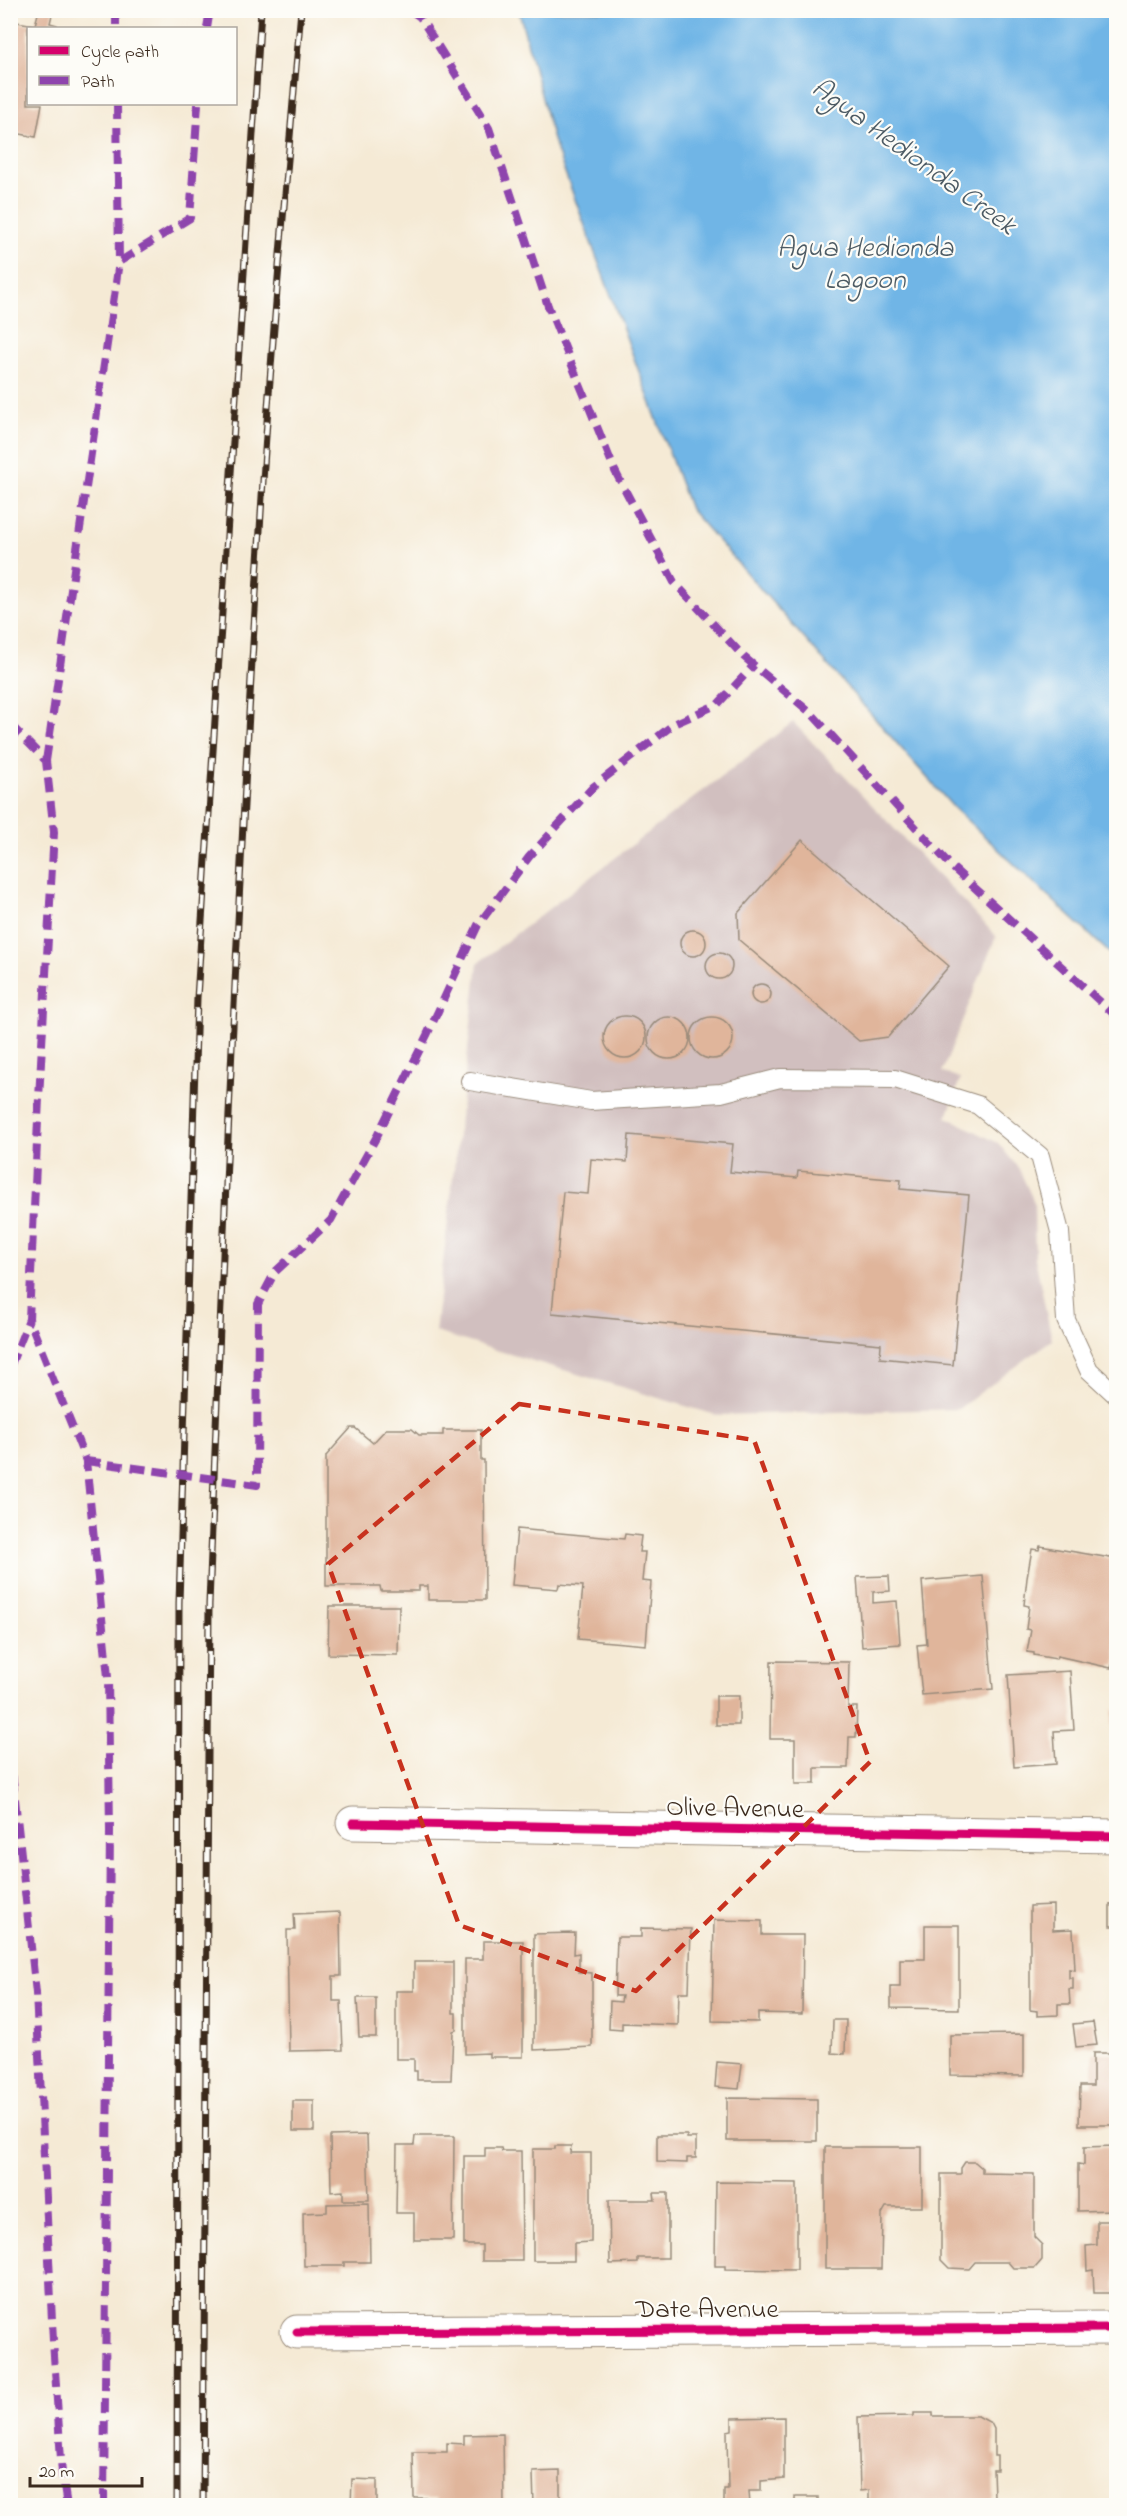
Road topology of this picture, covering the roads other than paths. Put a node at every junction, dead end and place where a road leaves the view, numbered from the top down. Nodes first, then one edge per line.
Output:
1 (470, 1081) dead end
2 (1116, 1395) edge
3 (353, 1823) dead end
4 (1116, 1836) edge
5 (1116, 2328) edge
6 (297, 2332) dead end

1 - 2 lane
3 - 4 street, Olive Avenue
5 - 6 street, Date Avenue

